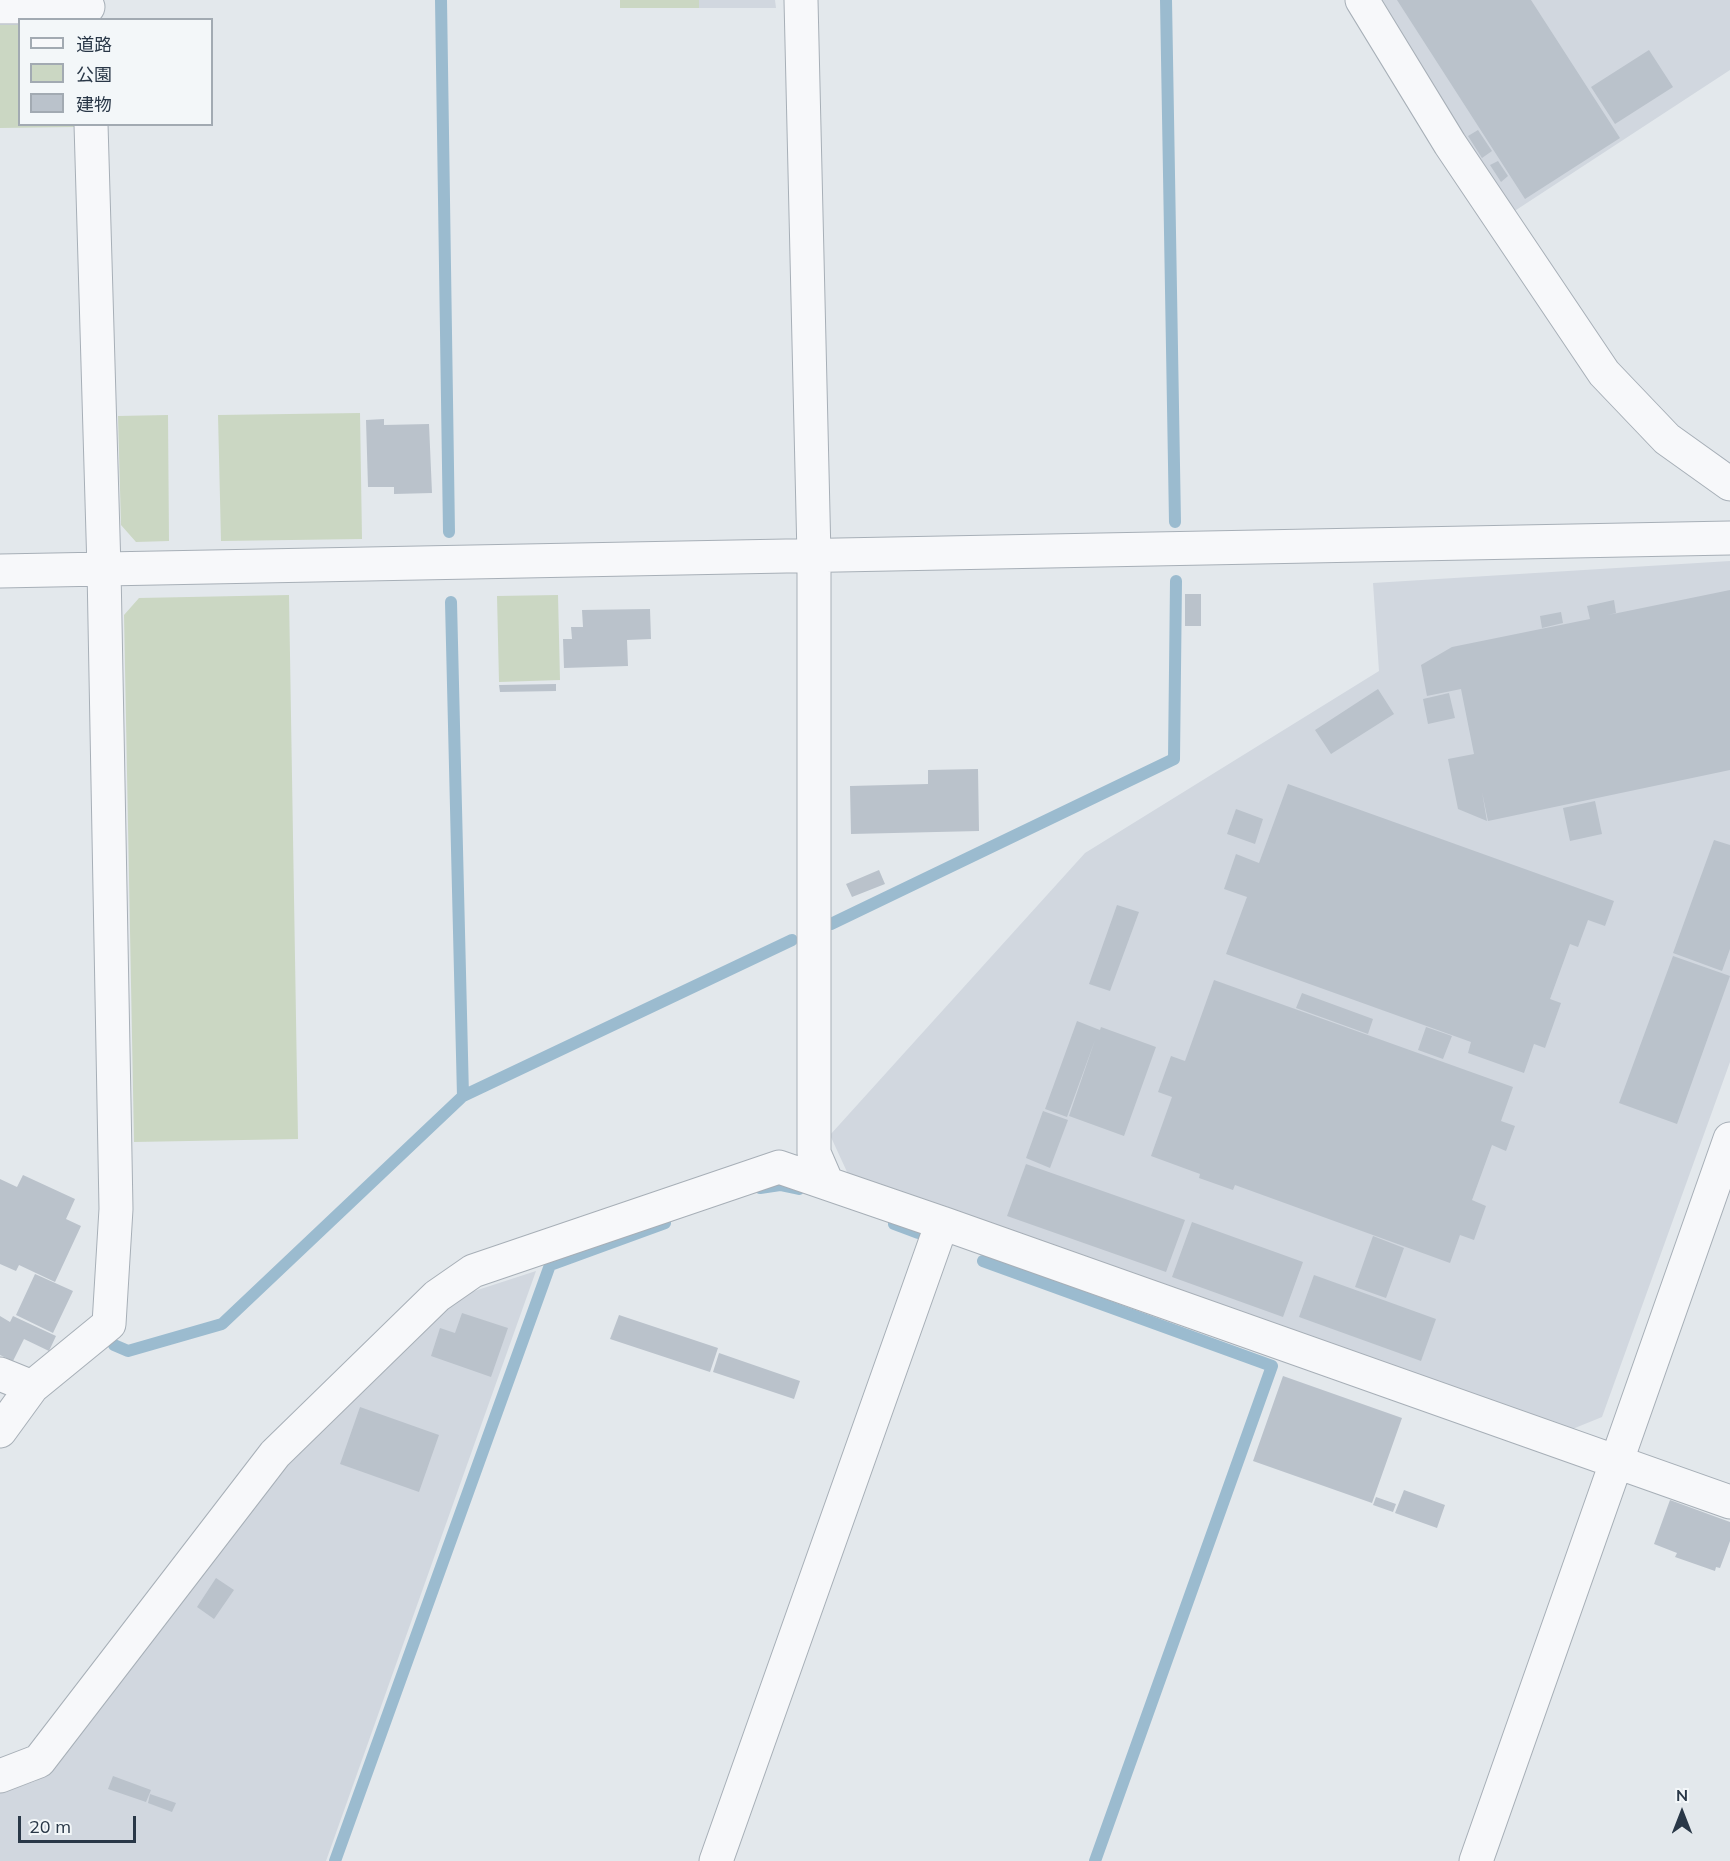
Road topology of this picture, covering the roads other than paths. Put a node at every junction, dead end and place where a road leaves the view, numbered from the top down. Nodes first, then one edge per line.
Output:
1 (801, 0) edge
2 (1362, 0) edge
3 (0, 7) edge
4 (88, 9) edge
5 (91, 126) edge
6 (1730, 484) edge
7 (1730, 538) edge
8 (814, 556) junction
9 (104, 569) junction
10 (0, 571) edge
11 (1730, 1139) edge
12 (827, 1183) junction
13 (942, 1223) junction
14 (0, 1374) edge
15 (32, 1388) junction
16 (0, 1431) edge
17 (1617, 1461) junction
18 (1730, 1502) edge
19 (0, 1776) edge
20 (716, 1861) edge
21 (1476, 1861) edge

1 - 8 street
2 - 6 street
3 - 4 street
5 - 9 street
7 - 8 street
8 - 9 street
8 - 12 street
9 - 10 street
9 - 15 street
11 - 17 street
12 - 13 street
12 - 19 street
13 - 17 street
13 - 20 street
14 - 15 street
15 - 16 street
17 - 18 street
17 - 21 street

